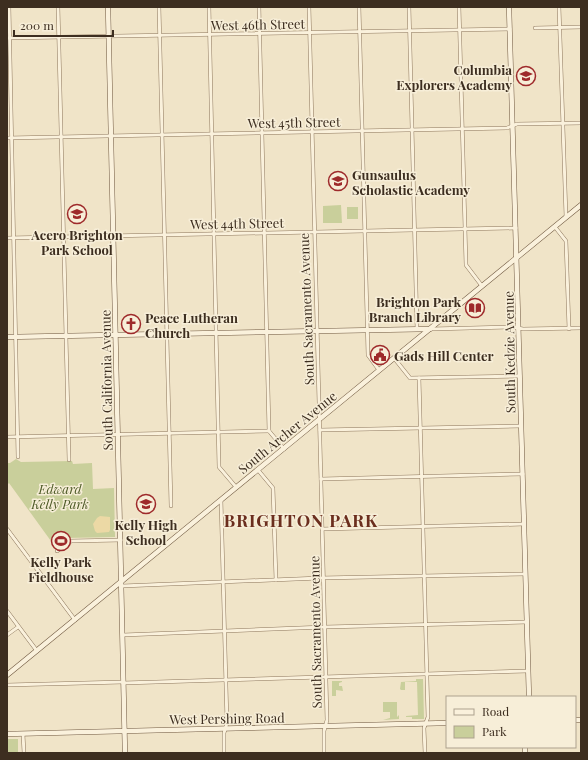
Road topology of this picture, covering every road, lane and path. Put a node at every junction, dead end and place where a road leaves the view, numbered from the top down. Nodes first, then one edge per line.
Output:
1 (9, 7) edge
2 (58, 7) edge
3 (108, 7) edge
4 (159, 7) edge
5 (209, 7) edge
6 (259, 7) edge
7 (309, 7) edge
8 (359, 7) edge
9 (409, 7) edge
10 (459, 7) edge
11 (509, 7) edge
12 (559, 7) edge
13 (581, 27) edge
14 (535, 28) dead end
15 (560, 28) junction
16 (510, 29) junction
17 (460, 30) junction
18 (409, 31) junction
19 (360, 32) junction
20 (310, 33) junction
21 (260, 34) junction
22 (210, 35) junction
23 (109, 36) junction
24 (159, 36) junction
25 (59, 37) junction
26 (8, 38) edge
27 (563, 123) junction
28 (581, 123) edge
29 (512, 126) junction
30 (462, 129) junction
31 (412, 130) junction
32 (362, 131) junction
33 (312, 132) junction
34 (262, 133) junction
35 (212, 134) junction
36 (162, 135) junction
37 (111, 136) junction
38 (61, 137) junction
39 (7, 138) edge
40 (12, 138) junction
41 (581, 205) edge
42 (566, 217) junction
43 (555, 227) junction
44 (516, 228) junction
45 (465, 229) junction
46 (414, 230) junction
47 (365, 231) junction
48 (314, 232) junction
49 (264, 233) junction
50 (214, 234) junction
51 (164, 235) junction
52 (114, 236) junction
53 (63, 237) junction
54 (7, 238) edge
55 (14, 238) junction
56 (517, 257) junction
57 (482, 286) junction
58 (519, 328) junction
59 (569, 328) junction
60 (581, 328) edge
61 (417, 329) junction
62 (430, 329) junction
63 (367, 330) junction
64 (317, 331) junction
65 (267, 332) junction
66 (216, 333) junction
67 (167, 334) junction
68 (116, 335) junction
69 (66, 336) junction
70 (7, 337) edge
71 (16, 337) junction
72 (394, 358) junction
73 (380, 370) junction
74 (520, 376) junction
75 (419, 378) junction
76 (320, 418) junction
77 (521, 426) junction
78 (420, 428) junction
79 (320, 430) junction
80 (269, 431) junction
81 (218, 432) junction
82 (169, 433) junction
83 (118, 434) junction
84 (18, 436) junction
85 (68, 436) junction
86 (7, 437) edge
87 (284, 449) junction
88 (18, 457) dead end
89 (69, 460) dead end
90 (258, 470) junction
91 (523, 474) junction
92 (422, 477) junction
93 (321, 479) junction
94 (236, 487) junction
95 (221, 500) junction
96 (171, 506) dead end
97 (524, 524) junction
98 (423, 526) junction
99 (7, 529) edge
100 (322, 529) junction
101 (121, 540) junction
102 (57, 551) dead end
103 (525, 574) junction
104 (424, 576) junction
105 (324, 578) junction
106 (276, 580) junction
107 (223, 582) junction
108 (122, 584) junction
109 (7, 611) edge
110 (75, 620) junction
111 (527, 622) junction
112 (426, 624) junction
113 (18, 627) junction
114 (325, 627) junction
115 (224, 631) junction
116 (123, 635) junction
117 (7, 636) edge
118 (36, 651) junction
119 (528, 671) junction
120 (427, 674) junction
121 (7, 675) edge
122 (326, 676) junction
123 (225, 680) junction
124 (123, 683) junction
125 (7, 685) edge
126 (529, 696) edge
127 (426, 723) junction
128 (446, 723) edge
129 (326, 726) junction
130 (225, 729) junction
131 (124, 731) junction
132 (7, 734) edge
133 (23, 734) junction
134 (24, 753) edge
135 (125, 753) edge
136 (224, 753) edge
137 (324, 753) edge
138 (425, 753) edge

1 - 26 street
2 - 25 street
3 - 23 main road, South California Avenue
4 - 24 street
5 - 22 street
6 - 21 street
7 - 20 street, South Sacramento Avenue
8 - 19 street
9 - 18 street
10 - 17 street
11 - 16 main road, South Kedzie Avenue
12 - 15 street
13 - 15 street
14 - 15 street
15 - 27 street
16 - 17 street, West 46th Street
16 - 29 main road, South Kedzie Avenue
17 - 18 street, West 46th Street
17 - 30 street
18 - 19 street, West 46th Street
18 - 31 street
19 - 20 street, West 46th Street
19 - 32 street
20 - 21 street, West 46th Street
20 - 33 street, South Sacramento Avenue
21 - 22 street, West 46th Street
21 - 34 street
22 - 24 street, West 46th Street
22 - 35 street
23 - 24 street, West 46th Street
23 - 25 street, West 46th Street
23 - 37 main road, South California Avenue
24 - 36 street
25 - 26 street, West 46th Street
25 - 38 street
26 - 40 street
27 - 28 street, West 45th Street
27 - 29 street, West 45th Street
27 - 42 street
29 - 30 street, West 45th Street
29 - 44 main road, South Kedzie Avenue
30 - 31 street, West 45th Street
30 - 45 street
31 - 32 street, West 45th Street
31 - 46 street
32 - 33 street, West 45th Street
32 - 47 street
33 - 34 street, West 45th Street
33 - 48 street, South Sacramento Avenue
34 - 35 street, West 45th Street
34 - 49 street
35 - 36 street, West 45th Street
35 - 50 street
36 - 37 street, West 45th Street
36 - 51 street
37 - 38 street, West 45th Street
37 - 52 main road, South California Avenue
38 - 40 street, West 45th Street
38 - 53 street
39 - 40 street, West 45th Street
40 - 55 street
41 - 42 main road, South Archer Avenue
42 - 43 main road, South Archer Avenue
43 - 56 main road, South Archer Avenue
43 - 59 street
44 - 45 street, West 44th Street
44 - 56 main road, South Kedzie Avenue
45 - 46 street, West 44th Street
45 - 57 street
46 - 47 street, West 44th Street
46 - 61 street
47 - 48 street, West 44th Street
47 - 63 street
48 - 49 street, West 44th Street
48 - 64 street, South Sacramento Avenue
49 - 50 street, West 44th Street
49 - 65 street
50 - 51 street, West 44th Street
50 - 66 street
51 - 52 street, West 44th Street
51 - 67 street
52 - 53 street, West 44th Street
52 - 68 main road, South California Avenue
53 - 55 street, West 44th Street
53 - 69 street
54 - 55 street, West 44th Street
55 - 71 street
56 - 57 main road, South Archer Avenue
56 - 58 main road, South Kedzie Avenue
57 - 62 main road, South Archer Avenue
58 - 59 street
58 - 62 street
58 - 74 main road, South Kedzie Avenue
59 - 60 street
61 - 62 main road
61 - 63 main road
62 - 72 main road, South Archer Avenue
63 - 64 main road
63 - 73 street
64 - 65 main road
64 - 76 street, South Sacramento Avenue
65 - 66 main road
65 - 80 street
66 - 67 main road
66 - 81 street
67 - 68 main road
67 - 82 street
68 - 69 main road
68 - 83 main road, South California Avenue
69 - 71 main road
69 - 85 street
70 - 71 main road
71 - 84 street
72 - 73 main road, South Archer Avenue
72 - 75 street
73 - 76 main road, South Archer Avenue
74 - 75 street
74 - 77 main road, South Kedzie Avenue
75 - 78 street
76 - 79 street, South Sacramento Avenue
76 - 87 main road, South Archer Avenue
77 - 78 street
77 - 91 main road, South Kedzie Avenue
78 - 79 street
78 - 92 street
79 - 93 street, South Sacramento Avenue
80 - 81 street
80 - 87 street
81 - 82 street
81 - 94 street
82 - 83 street
82 - 96 street
83 - 85 street
83 - 101 main road, South California Avenue
84 - 85 street
84 - 86 street
84 - 88 street
85 - 89 street
87 - 90 main road, South Archer Avenue
90 - 94 main road, South Archer Avenue
90 - 106 street
91 - 92 street
91 - 97 main road, South Kedzie Avenue
92 - 93 street
92 - 98 street
93 - 100 street, South Sacramento Avenue
94 - 95 main road, South Archer Avenue
95 - 107 street
95 - 108 main road, South Archer Avenue
97 - 98 street
97 - 103 main road, South Kedzie Avenue
98 - 100 street
98 - 104 street
99 - 110 street
100 - 105 street, South Sacramento Avenue
101 - 102 street
101 - 108 main road, South California Avenue
103 - 104 street
103 - 111 main road, South Kedzie Avenue
104 - 105 street
104 - 112 street
105 - 106 street
105 - 114 street, South Sacramento Avenue
106 - 107 street
107 - 108 street
107 - 115 street
108 - 110 main road, South Archer Avenue
108 - 116 main road, South California Avenue
109 - 113 street
110 - 118 main road, South Archer Avenue
111 - 112 street
111 - 119 main road, South Kedzie Avenue
112 - 114 street
112 - 120 street
113 - 117 street
113 - 118 street
114 - 115 street
114 - 122 street, South Sacramento Avenue
115 - 116 street
115 - 123 street
116 - 124 main road, South California Avenue
118 - 121 main road, South Archer Avenue
119 - 120 street
119 - 126 main road, South Kedzie Avenue
120 - 122 street
120 - 127 street
122 - 123 street
122 - 129 street, South Sacramento Avenue
123 - 124 street
123 - 130 street
124 - 125 street
124 - 131 main road, South California Avenue
127 - 128 main road, West Pershing Road
127 - 129 main road, West Pershing Road
127 - 138 street
129 - 130 main road, West Pershing Road
129 - 137 street, South Sacramento Avenue
130 - 131 main road, West Pershing Road
130 - 136 street
131 - 133 main road, West Pershing Road
131 - 135 main road, South California Avenue
132 - 133 main road, West Pershing Road
133 - 134 street

